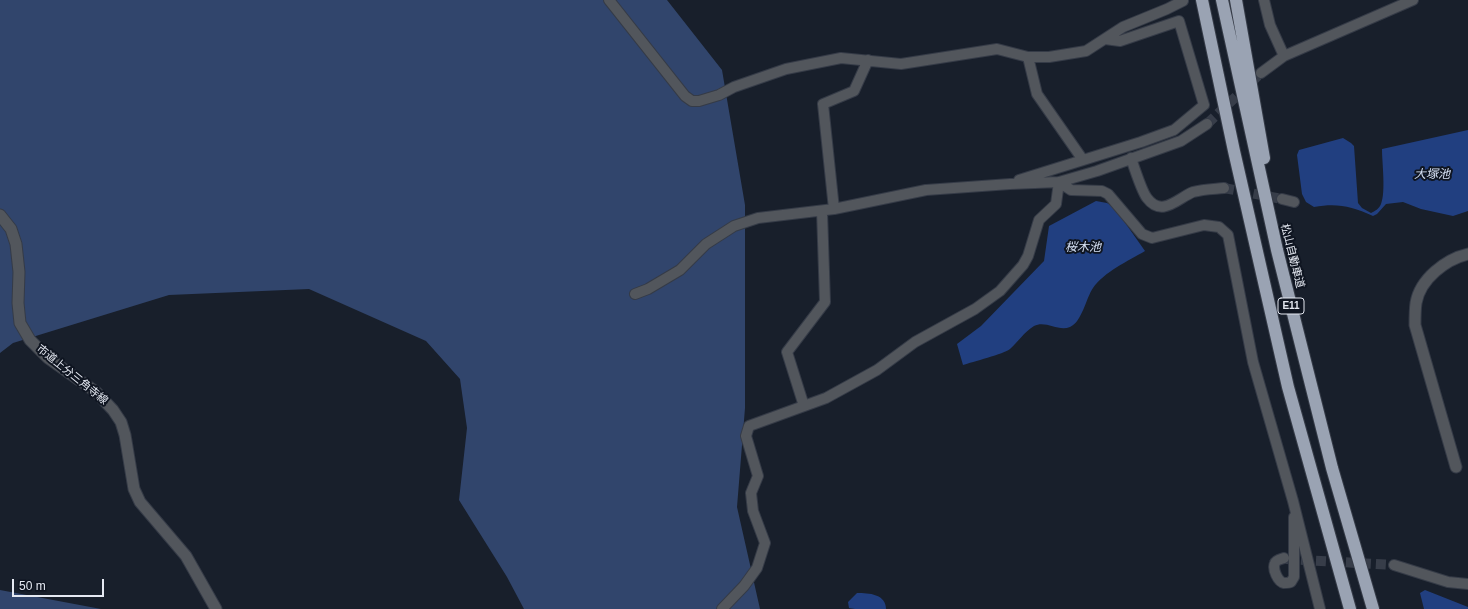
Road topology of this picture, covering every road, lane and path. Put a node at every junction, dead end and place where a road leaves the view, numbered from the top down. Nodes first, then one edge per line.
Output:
1 (609, 0) edge
2 (1202, 0) edge
3 (1222, 0) edge
4 (1236, 0) edge
5 (1264, 0) edge
6 (1413, 0) edge
7 (1183, 1) dead end
8 (1166, 5) edge
9 (1105, 39) junction
10 (1284, 56) junction
11 (1028, 57) junction
12 (868, 60) junction
13 (1261, 73) tunnel mouth
14 (1207, 124) tunnel mouth
15 (1131, 158) junction
16 (1083, 160) junction
17 (1059, 182) junction
18 (1010, 184) junction
19 (1224, 188) tunnel mouth
20 (1282, 199) tunnel mouth
21 (1294, 202) dead end
22 (834, 209) junction
23 (822, 211) junction
24 (0, 215) edge
25 (1277, 250) junction
26 (1468, 254) edge
27 (635, 294) dead end
28 (804, 406) junction
29 (1456, 467) dead end
30 (1293, 501) junction
31 (1284, 558) dead end
32 (1394, 565) tunnel mouth
33 (1468, 584) edge
34 (216, 609) edge
35 (722, 609) edge
36 (1320, 609) edge
37 (1350, 609) edge
38 (1373, 609) edge

1 - 12 street
2 - 37 highway, E11
3 - 25 highway, 松山自動車道 / E11
4 - 25 highway
5 - 10 street
6 - 10 street
7 - 8 street
8 - 9 street
9 - 11 street
9 - 16 street
10 - 13 street
11 - 12 street
11 - 16 street
12 - 22 street
14 - 15 street
15 - 17 street
15 - 19 street
16 - 18 street
17 - 18 street
17 - 28 street
17 - 30 street
18 - 22 street
20 - 21 street
22 - 23 street
23 - 27 street
23 - 28 street
24 - 34 street, 市道上分三角寺線
25 - 38 highway, 松山自動車道 / E11
26 - 29 street
28 - 35 street
30 - 31 street
30 - 36 street
32 - 33 street

